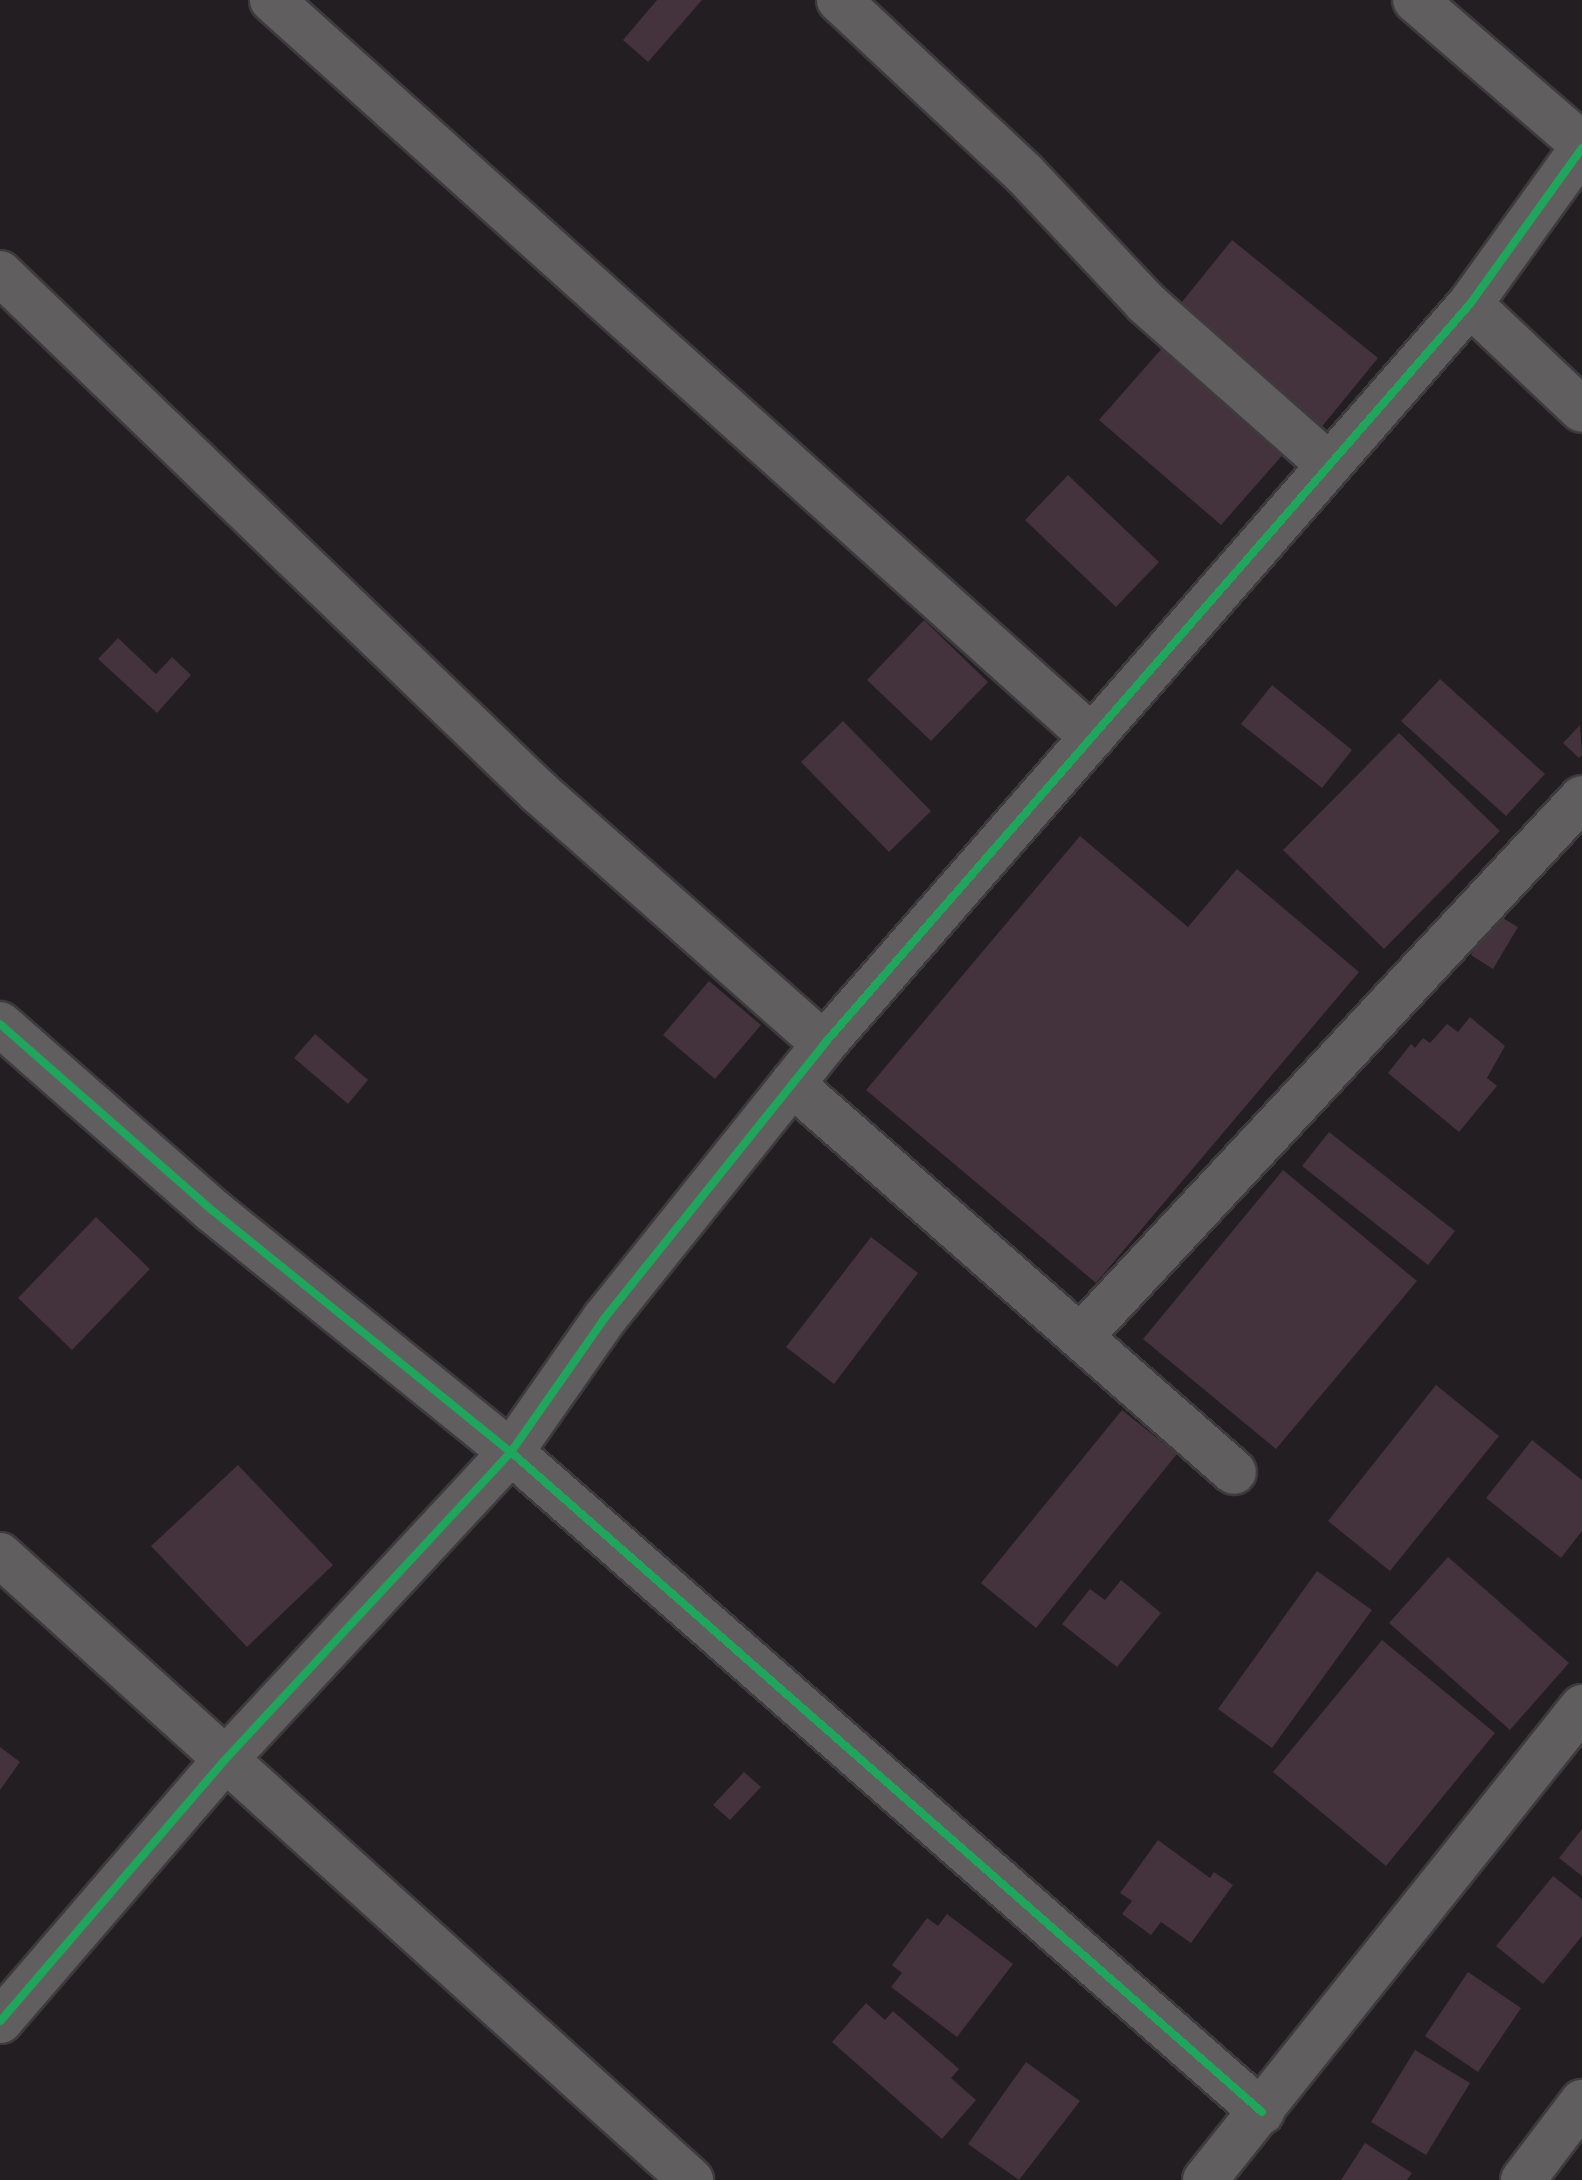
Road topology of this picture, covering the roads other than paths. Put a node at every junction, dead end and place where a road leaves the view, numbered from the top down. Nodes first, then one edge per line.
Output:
1 (272, 0) edge
2 (839, 0) edge
3 (1415, 0) edge
4 (1582, 146) edge
5 (0, 273) edge
6 (1470, 304) junction
7 (1582, 410) edge
8 (1329, 465) junction
9 (1092, 737) junction
10 (1582, 798) edge
11 (0, 1024) edge
12 (824, 1044) junction
13 (792, 1084) junction
14 (1081, 1336) junction
15 (511, 1452) junction
16 (1234, 1472) dead end
17 (0, 1555) edge
18 (1582, 1707) edge
19 (224, 1761) junction
20 (0, 2021) edge
21 (1582, 2102) edge
22 (1262, 2112) junction
23 (1525, 2179) edge
24 (691, 2180) edge
25 (1205, 2180) edge

1 - 9 street
2 - 8 street
3 - 4 street
4 - 6 street
5 - 12 street
6 - 7 street
6 - 8 street
8 - 9 street
9 - 12 street
10 - 14 street
11 - 15 street
12 - 13 street
13 - 14 street
13 - 15 street
14 - 16 street
15 - 19 street
15 - 22 street
17 - 19 street
18 - 22 street
19 - 20 street
19 - 24 street
21 - 23 street
22 - 25 street

